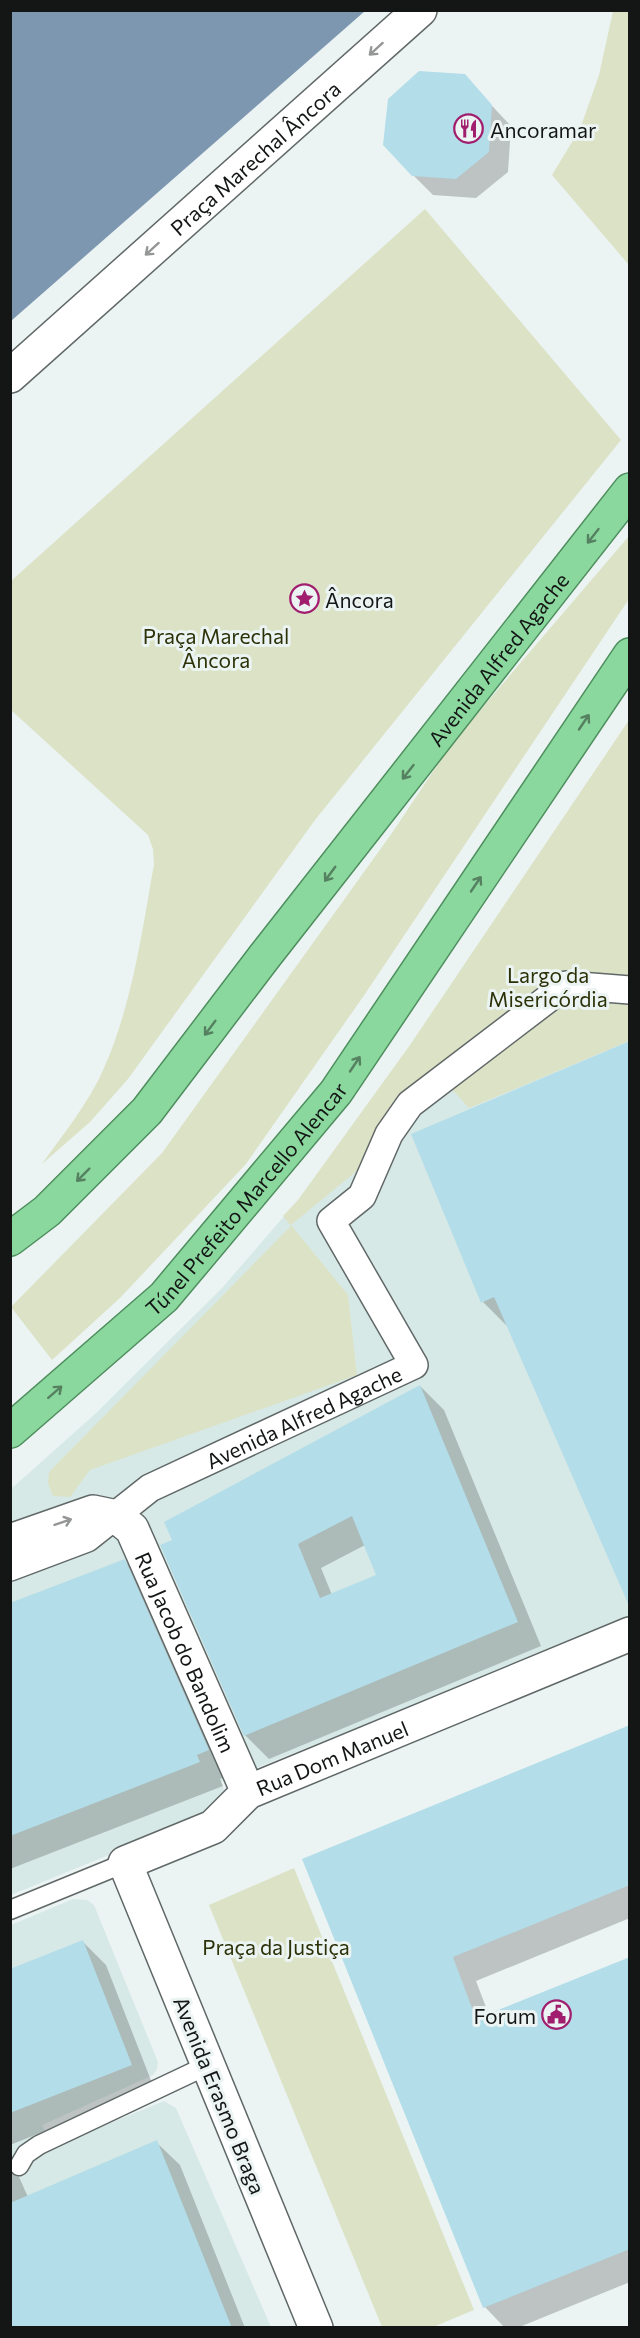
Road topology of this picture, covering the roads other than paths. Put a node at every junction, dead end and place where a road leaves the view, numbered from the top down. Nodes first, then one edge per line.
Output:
1 (420, 10) edge
2 (10, 375) edge
3 (630, 490) edge
4 (630, 655) edge
5 (630, 990) edge
6 (10, 1239) edge
7 (10, 1431) edge
8 (117, 1517) junction
9 (10, 1542) edge
10 (10, 1567) edge
11 (630, 1634) edge
12 (248, 1792) junction
13 (125, 1863) junction
14 (10, 1910) edge
15 (208, 2065) junction
16 (19, 2166) dead end
17 (316, 2328) edge

1 -> 2 street, Praça Marechal Âncora
3 -> 6 highway, Avenida Alfred Agache
7 -> 4 highway, Túnel Prefeito Marcello Alencar
5 - 8 street, Avenida Alfred Agache
9 -> 8 street
8 - 10 street, Avenida Alfred Agache
8 - 12 street, Rua Jacob do Bandolim
11 - 12 street, Rua Dom Manuel
12 - 13 street, Rua Dom Manuel
13 - 14 lane, Rua Dom Manuel
13 - 15 street, Avenida Erasmo Braga
15 - 16 lane
15 - 17 street, Avenida Erasmo Braga

